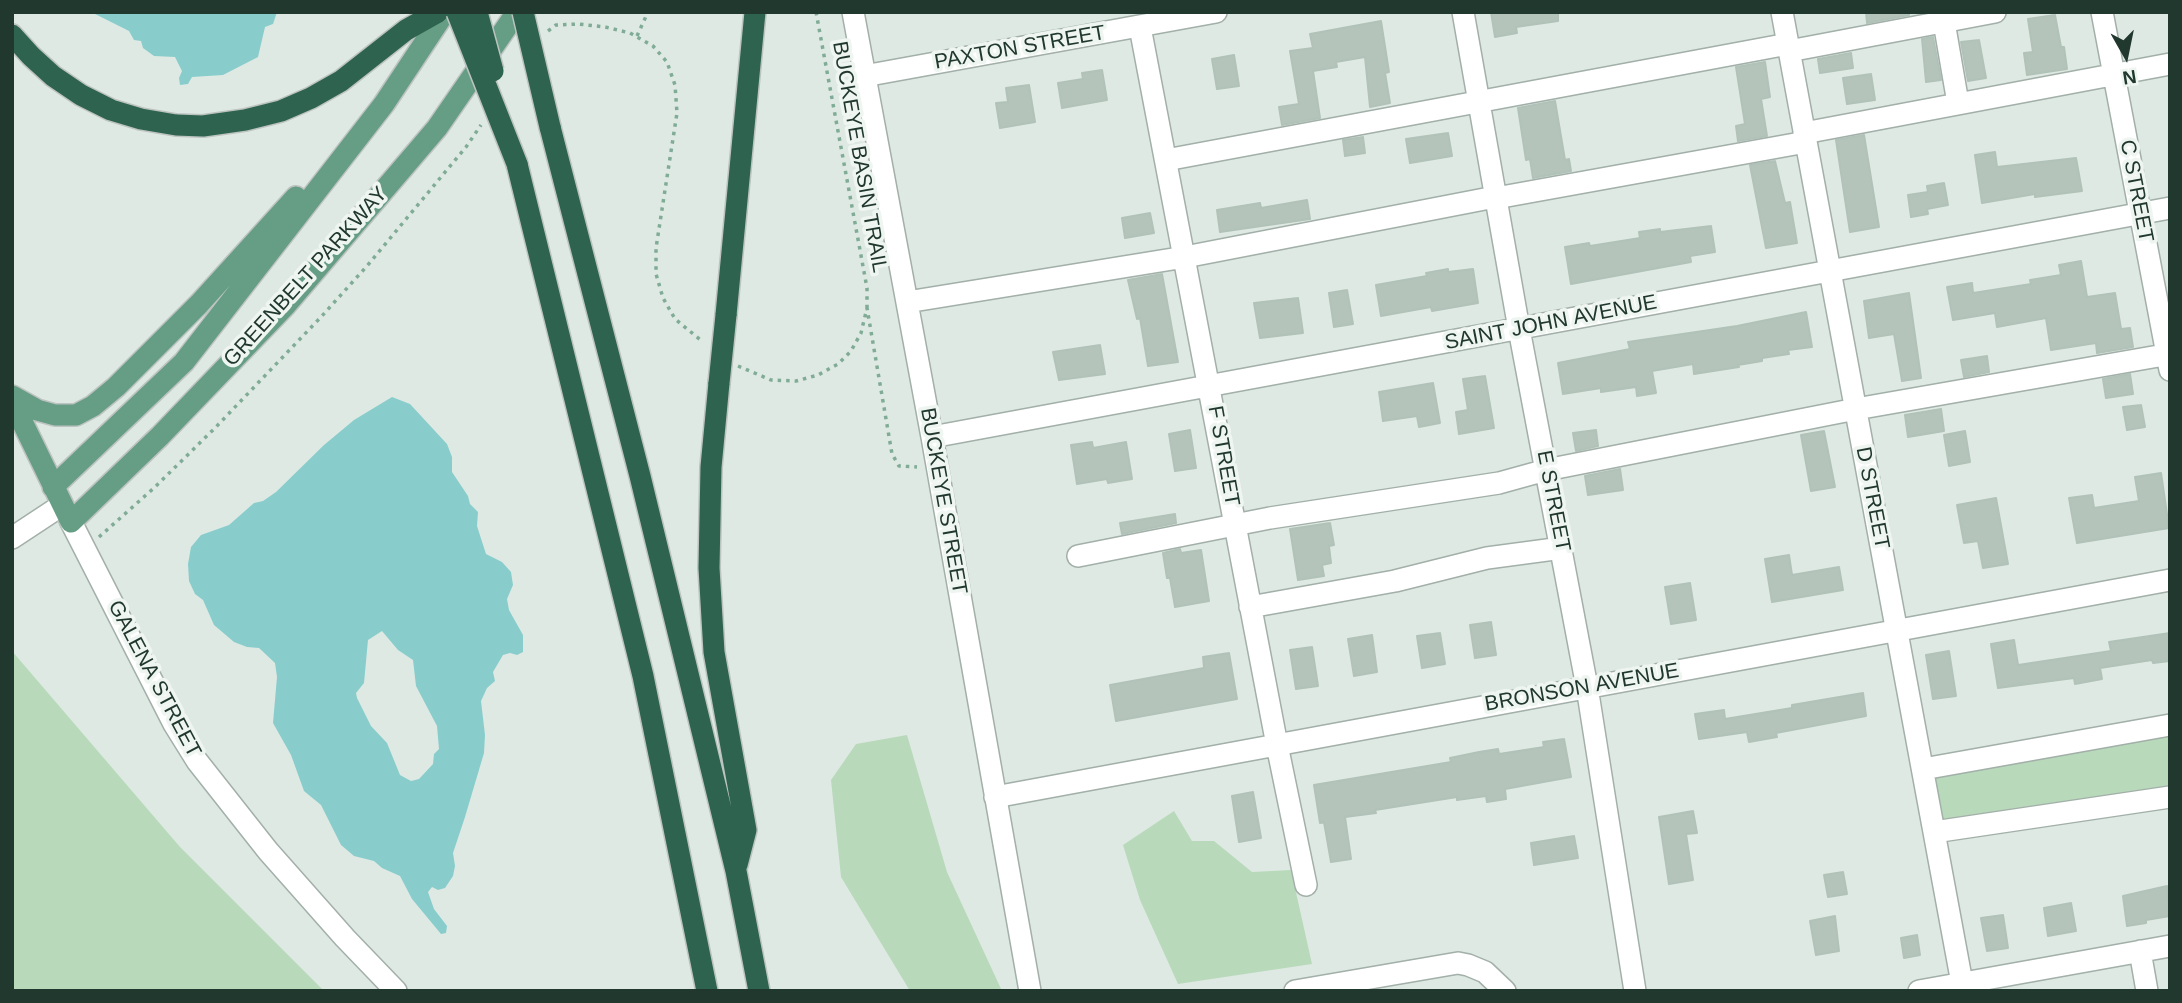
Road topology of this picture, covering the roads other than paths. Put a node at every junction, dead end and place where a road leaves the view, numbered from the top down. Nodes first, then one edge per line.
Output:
1 (438, 12) edge
2 (445, 12) edge
3 (457, 12) edge
4 (477, 12) edge
5 (517, 12) edge
6 (523, 12) edge
7 (757, 12) edge
8 (853, 12) edge
9 (1216, 12) edge
10 (1463, 12) edge
11 (1782, 12) edge
12 (1995, 12) edge
13 (2102, 12) edge
14 (1944, 22) junction
15 (1140, 27) junction
16 (12, 35) edge
17 (1788, 47) junction
18 (2170, 64) edge
19 (2114, 74) junction
20 (864, 76) junction
21 (1479, 102) junction
22 (1958, 103) junction
23 (384, 104) junction
24 (1805, 137) junction
25 (1166, 160) junction
26 (517, 164) junction
27 (1496, 198) junction
28 (2170, 208) edge
29 (2140, 213) junction
30 (1185, 257) junction
31 (1830, 271) junction
32 (907, 302) junction
33 (1519, 329) junction
34 (2169, 360) edge
35 (1210, 386) junction
36 (12, 398) edge
37 (1856, 409) junction
38 (932, 437) junction
39 (1546, 470) junction
40 (62, 505) junction
41 (1235, 525) junction
42 (12, 538) edge
43 (1562, 548) junction
44 (1078, 556) dead end
45 (2170, 580) edge
46 (1250, 607) junction
47 (1897, 630) junction
48 (1587, 687) junction
49 (2170, 724) edge
50 (1277, 744) junction
51 (1923, 769) junction
52 (995, 797) junction
53 (2170, 797) edge
54 (1934, 832) junction
55 (736, 870) junction
56 (1306, 885) dead end
57 (2170, 946) edge
58 (2140, 951) junction
59 (1962, 983) junction
60 (2008, 983) edge
61 (396, 991) edge
62 (707, 991) edge
63 (759, 991) edge
64 (1030, 991) edge
65 (1295, 991) edge
66 (1505, 991) edge
67 (1635, 991) edge
68 (1919, 991) edge
69 (2147, 991) edge

1 - 16 highway
2 - 23 main road, GREENBELT PARKWAY
3 - 26 highway, bridge
4 - 26 highway, bridge
5 - 40 main road, GREENBELT PARKWAY
6 - 55 highway, bridge
7 - 55 highway, bridge
8 - 20 street, BUCKEYE STREET
9 - 15 street, PAXTON STREET
10 - 21 street, E STREET
11 - 17 street, D STREET
12 - 14 street
13 - 19 street, C STREET
14 - 17 street
14 - 22 street
15 - 20 street, PAXTON STREET
15 - 25 street, F STREET
17 - 21 street
17 - 24 street, D STREET
18 - 19 street
19 - 22 street
19 - 29 street, C STREET
20 - 32 street, BUCKEYE STREET
21 - 25 street
21 - 27 street, E STREET
22 - 24 street
23 - 36 main road
23 - 40 main road, GREENBELT PARKWAY
24 - 27 street
24 - 31 street, D STREET
25 - 30 street, F STREET
26 - 62 highway
27 - 30 street
27 - 33 street, E STREET
28 - 29 street, SAINT JOHN AVENUE
29 - 31 street, SAINT JOHN AVENUE
29 - 34 street, C STREET
30 - 32 street
30 - 35 street, F STREET
31 - 33 street, SAINT JOHN AVENUE
31 - 37 street, D STREET
32 - 38 street, BUCKEYE STREET
33 - 35 street, SAINT JOHN AVENUE
33 - 39 street, E STREET
34 - 37 street
35 - 38 street, SAINT JOHN AVENUE
35 - 41 street, F STREET
36 - 40 main road, GALENA STREET
37 - 39 street
37 - 47 street, D STREET
38 - 52 street, BUCKEYE STREET
39 - 41 street
39 - 43 street, E STREET
40 - 42 street
40 - 61 street, GALENA STREET
41 - 44 street
41 - 46 street, F STREET
43 - 46 street
43 - 48 street, E STREET
45 - 47 street, BRONSON AVENUE
46 - 50 street, F STREET
47 - 48 street, BRONSON AVENUE
47 - 51 street, D STREET
48 - 50 street, BRONSON AVENUE
48 - 67 street, E STREET
49 - 51 street
50 - 52 street, BRONSON AVENUE
50 - 56 street, F STREET
51 - 54 street, D STREET
52 - 64 street, BUCKEYE STREET
53 - 54 street
54 - 59 street, D STREET
55 - 63 highway
57 - 58 street
58 - 60 street
58 - 69 street
59 - 60 street
59 - 68 street
65 - 66 street

